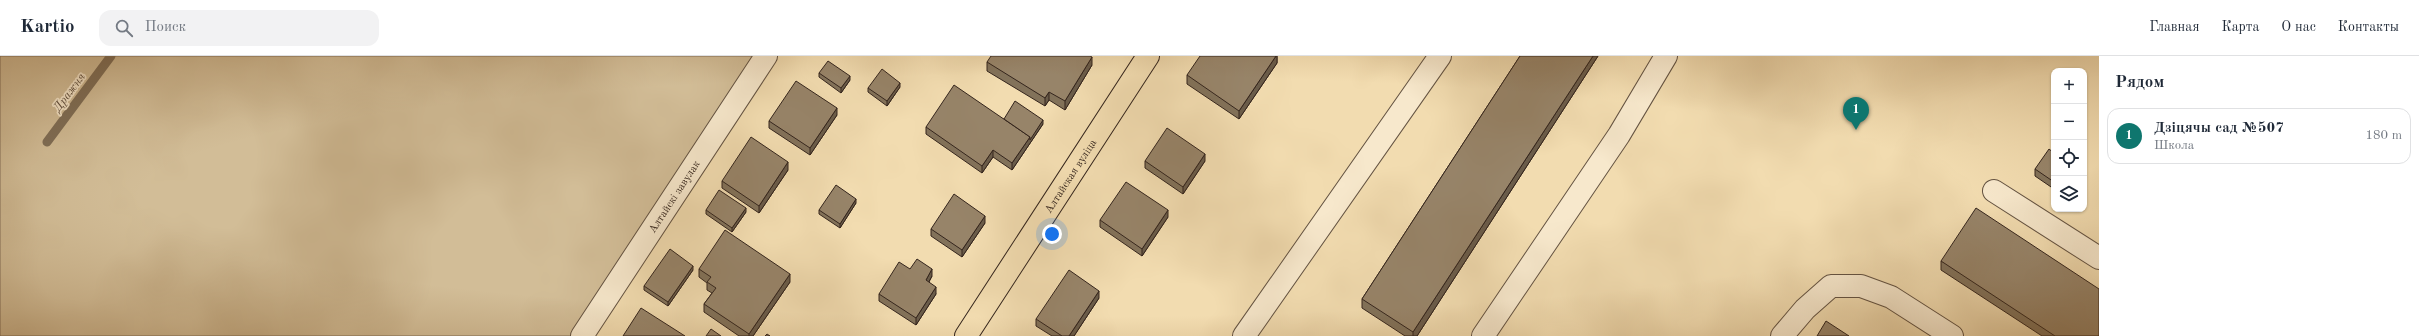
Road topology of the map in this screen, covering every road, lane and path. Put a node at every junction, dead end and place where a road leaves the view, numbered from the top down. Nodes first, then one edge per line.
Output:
1 (766, 56) edge
2 (1148, 56) edge
3 (1440, 56) edge
4 (1666, 56) edge
5 (1994, 191) dead end
6 (2099, 258) edge
7 (582, 336) edge
8 (966, 336) edge
9 (1244, 336) edge
10 (1483, 336) edge
11 (1782, 336) edge
12 (1952, 336) edge

1 - 7 street, Алтайскі завулак
2 - 8 main road, Алтайская вуліца
3 - 9 street
4 - 10 street
5 - 6 street
11 - 12 street

